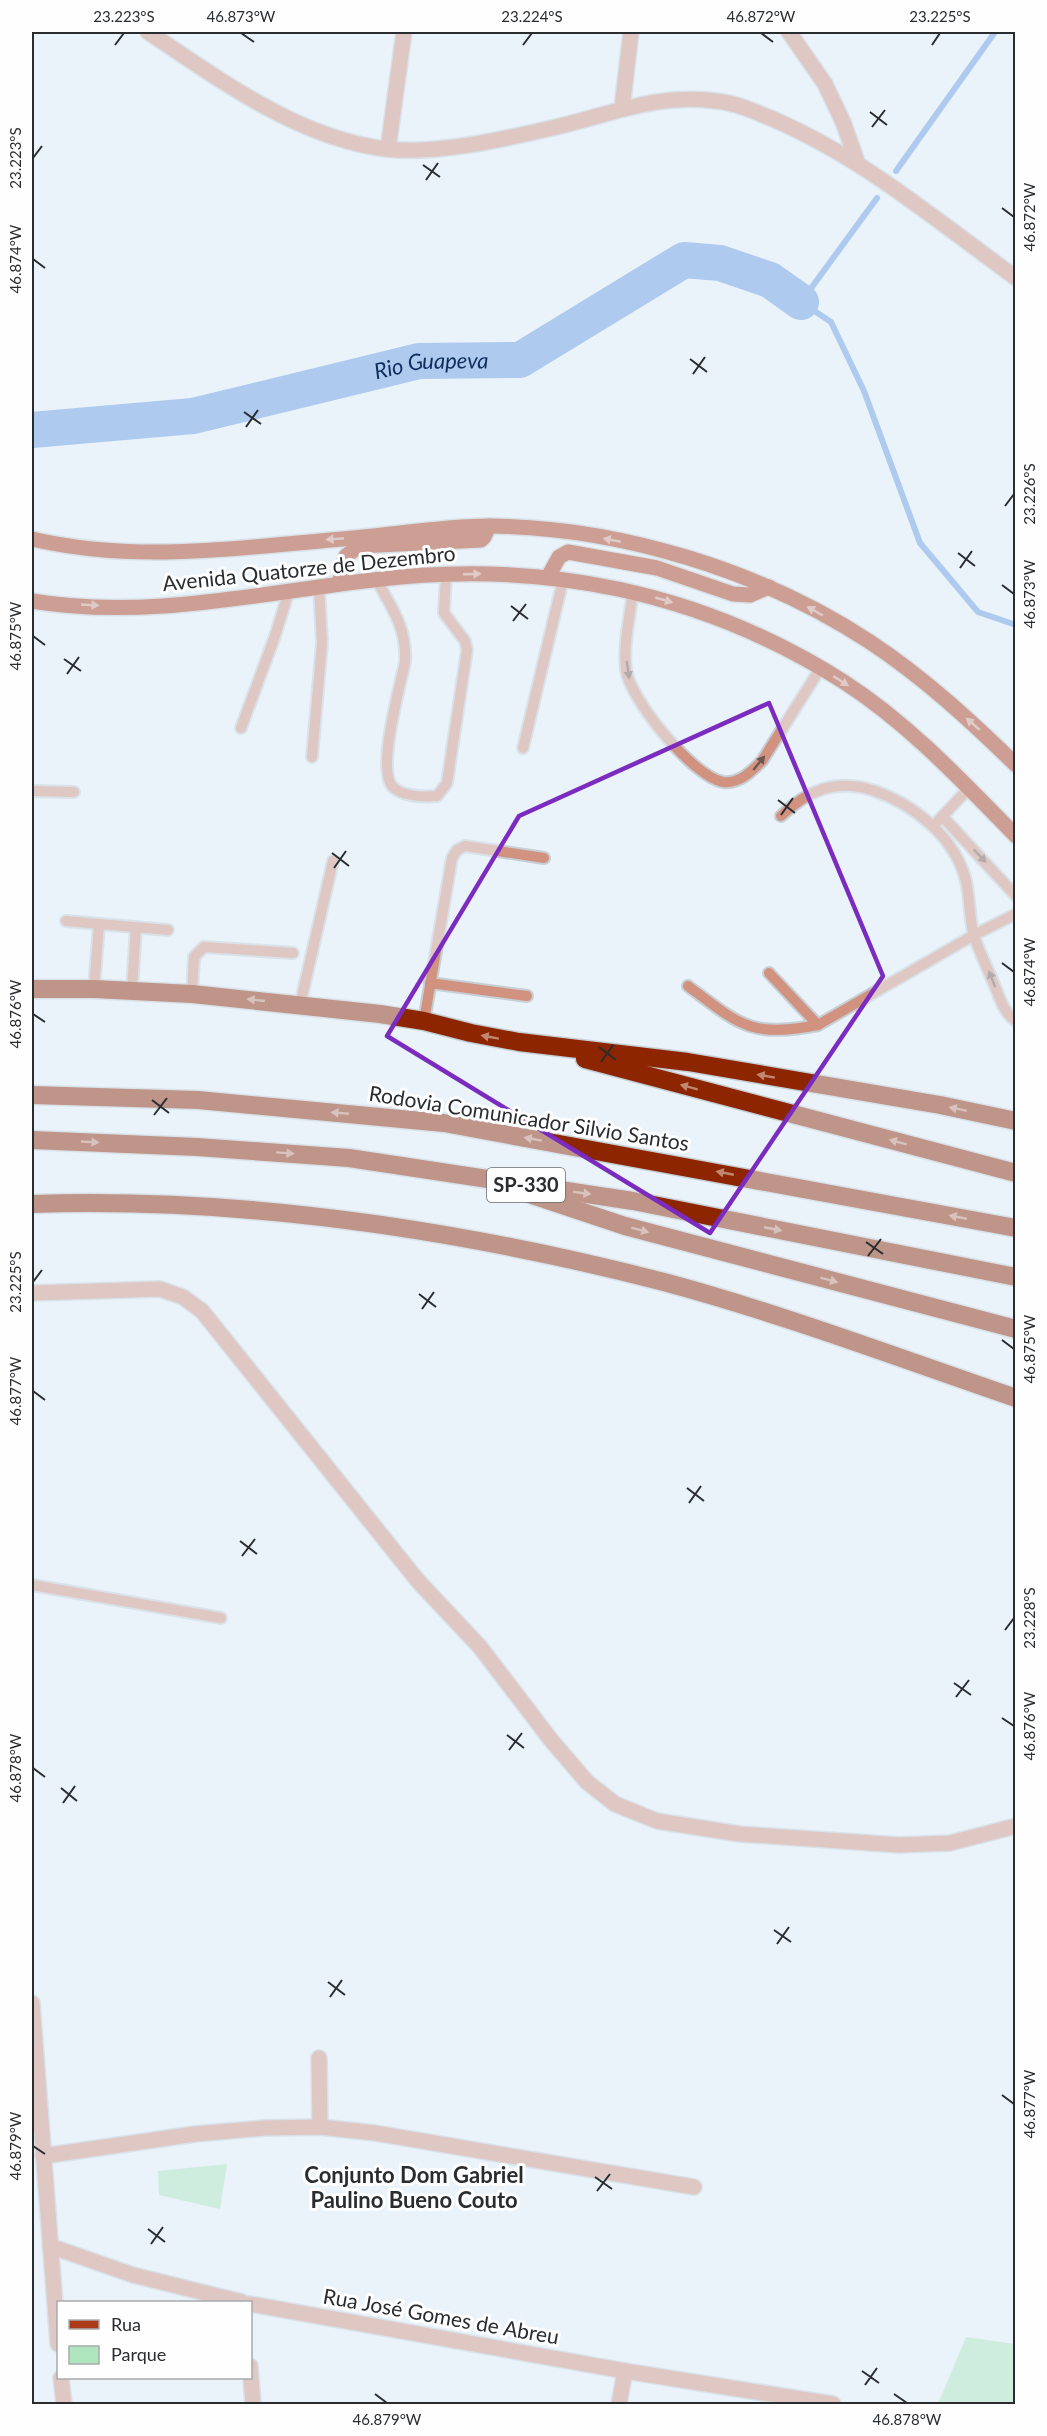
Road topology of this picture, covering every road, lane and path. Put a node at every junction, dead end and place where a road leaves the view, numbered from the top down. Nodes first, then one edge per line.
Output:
1 (148, 32) edge
2 (404, 32) edge
3 (631, 32) edge
4 (789, 32) edge
5 (622, 108) junction
6 (388, 149) junction
7 (858, 164) junction
8 (1016, 278) edge
9 (489, 526) junction
10 (32, 539) edge
11 (446, 575) junction
12 (555, 578) junction
13 (376, 579) junction
14 (339, 584) junction
15 (319, 587) junction
16 (769, 587) junction
17 (289, 591) junction
18 (633, 591) junction
19 (32, 601) edge
20 (820, 669) junction
21 (241, 728) dead end
22 (523, 748) dead end
23 (312, 757) dead end
24 (1016, 765) edge
25 (969, 788) junction
26 (32, 791) edge
27 (74, 792) dead end
28 (781, 816) dead end
29 (943, 817) junction
30 (933, 827) junction
31 (1016, 836) edge
32 (544, 858) dead end
33 (333, 861) dead end
34 (1016, 896) edge
35 (1016, 914) edge
36 (66, 921) dead end
37 (99, 924) junction
38 (136, 927) junction
39 (168, 930) dead end
40 (974, 935) junction
41 (293, 952) dead end
42 (769, 973) dead end
43 (430, 983) junction
44 (688, 986) dead end
45 (93, 988) junction
46 (32, 989) edge
47 (132, 990) junction
48 (192, 994) junction
49 (527, 996) dead end
50 (300, 1005) junction
51 (424, 1021) junction
52 (1016, 1021) edge
53 (818, 1025) junction
54 (519, 1042) junction
55 (32, 1095) edge
56 (1014, 1120) edge
57 (32, 1140) edge
58 (1016, 1173) edge
59 (485, 1179) junction
60 (32, 1204) edge
61 (1016, 1228) edge
62 (1016, 1277) edge
63 (32, 1293) edge
64 (1016, 1329) edge
65 (1016, 1398) edge
66 (32, 1585) edge
67 (221, 1618) dead end
68 (1016, 1826) edge
69 (32, 2003) edge
70 (319, 2058) dead end
71 (320, 2127) junction
72 (43, 2156) junction
73 (694, 2187) dead end
74 (50, 2246) junction
75 (238, 2301) edge
76 (252, 2304) edge
77 (57, 2332) edge
78 (624, 2371) junction
79 (62, 2379) edge
80 (251, 2379) edge
81 (789, 2401) edge
82 (64, 2404) edge
83 (253, 2404) edge
84 (619, 2404) edge
85 (833, 2404) edge

1 - 6 street
2 - 6 street
3 - 5 street
4 - 7 street
5 - 6 street
5 - 7 street
7 - 8 street
9 -> 10 main road, Avenida Quatorze de Dezembro
9 - 14 main road
16 -> 9 main road, Avenida Quatorze de Dezembro
11 -> 12 main road, Avenida Quatorze de Dezembro
11 - 13 main road, Avenida Quatorze de Dezembro
11 - 13 lane
12 - 16 main road
12 - 18 main road, Avenida Quatorze de Dezembro
12 - 22 lane
13 - 14 main road, Avenida Quatorze de Dezembro
14 - 15 main road, Avenida Quatorze de Dezembro
15 - 17 main road, Avenida Quatorze de Dezembro
15 - 23 lane
24 -> 16 main road, Avenida Quatorze de Dezembro
19 -> 17 main road, Avenida Quatorze de Dezembro
17 - 21 lane
18 -> 20 main road, Avenida Quatorze de Dezembro
18 -> 20 lane
20 -> 25 main road, Avenida Quatorze de Dezembro
25 - 29 lane
25 - 31 main road, Avenida Quatorze de Dezembro
26 - 27 lane
28 - 30 lane
29 - 30 lane
29 -> 34 lane
30 - 40 lane
32 - 43 lane
33 - 50 lane
35 - 40 lane
36 - 37 lane
37 - 38 lane
37 - 45 lane
38 - 39 lane
38 - 47 lane
52 -> 40 lane
40 - 53 lane
41 - 48 lane
42 - 53 lane
43 - 49 lane
43 - 51 lane
44 - 53 lane
45 - 46 highway
45 - 47 highway
47 - 48 highway
50 -> 48 highway
50 - 51 highway
54 -> 51 highway
56 -> 54 highway
58 -> 54 highway
61 -> 55 highway, Rodovia Comunicador Silvio Santos / SP-330
57 -> 59 highway, SP-330
59 -> 62 highway, SP-330
59 -> 64 highway
60 - 65 highway
63 - 68 street
66 - 67 lane
69 - 72 street
70 - 71 street
71 - 72 street
71 - 73 street
72 - 74 street
74 - 75 street
74 - 77 street
76 - 78 street, Rua José Gomes de Abreu
78 - 81 street, Rua José Gomes de Abreu
78 - 84 street
79 - 82 street
80 - 83 street
81 - 85 street, Rua José Gomes de Abreu

